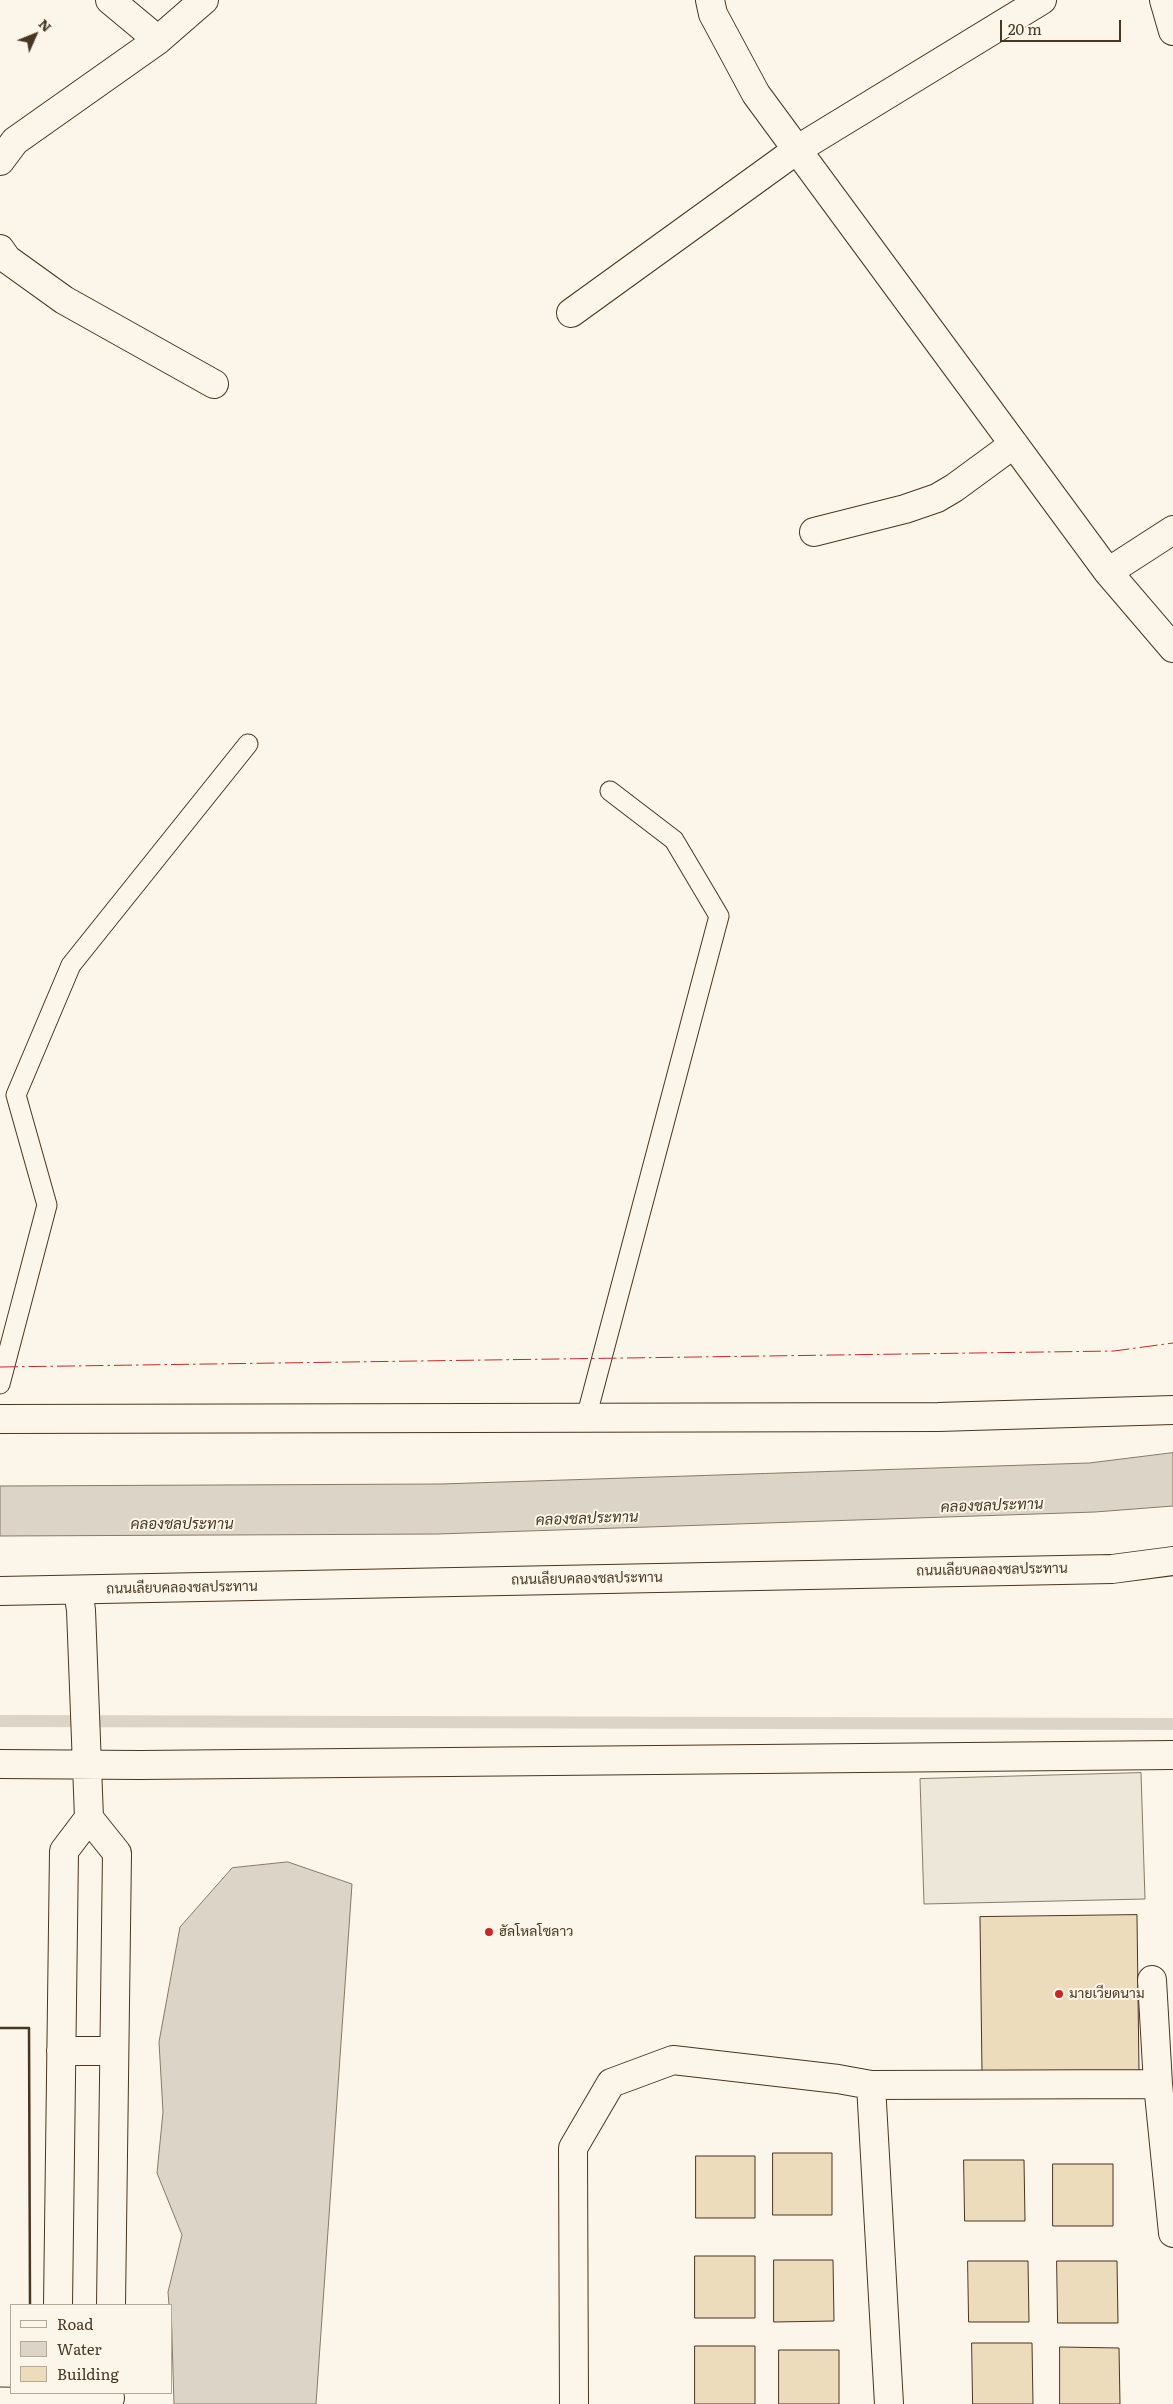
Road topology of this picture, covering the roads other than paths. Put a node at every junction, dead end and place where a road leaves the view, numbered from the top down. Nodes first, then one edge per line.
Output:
1 (110, 0) edge
2 (204, 0) edge
3 (710, 0) edge
4 (1042, 0) edge
5 (1164, 0) edge
6 (1173, 31) edge
7 (158, 40) junction
8 (798, 149) junction
9 (0, 161) edge
10 (0, 249) edge
11 (571, 314) dead end
12 (214, 384) dead end
13 (1014, 444) junction
14 (1173, 530) edge
15 (814, 532) dead end
16 (1108, 572) junction
17 (1173, 648) edge
18 (248, 744) dead end
19 (610, 790) dead end
20 (0, 1384) edge
21 (1173, 1410) edge
22 (586, 1418) junction
23 (0, 1419) edge
24 (1173, 1561) edge
25 (0, 1591) edge
26 (80, 1601) junction
27 (1173, 1755) edge
28 (87, 1757) junction
29 (0, 1764) edge
30 (89, 1818) junction
31 (1152, 1980) dead end
32 (114, 2050) junction
33 (61, 2051) junction
34 (1158, 2084) junction
35 (871, 2085) junction
36 (1173, 2233) edge
37 (58, 2304) edge
38 (111, 2304) edge
39 (0, 2397) edge
40 (57, 2398) edge
41 (110, 2398) edge
42 (574, 2404) edge
43 (889, 2404) edge

1 - 7 street
2 - 7 street
3 - 8 street
4 - 8 street
5 - 6 street
7 - 9 street
8 - 11 street
8 - 13 street
10 - 12 street
13 - 15 street
13 - 16 street
14 - 16 street
16 - 17 street
18 - 20 lane
19 - 22 lane
21 - 22 street
22 - 23 street
24 - 26 street, ถนนเลียบคลองชลประทาน
25 - 26 street, ถนนเลียบคลองชลประทาน
26 - 28 street
27 - 28 street
28 - 29 street
28 - 30 street
30 - 32 street
30 - 33 street
31 - 34 street
32 - 33 street
32 - 38 street
33 - 37 street
34 - 35 street
34 - 36 street
35 - 42 street
35 - 43 street
39 - 40 lane
40 - 41 street

